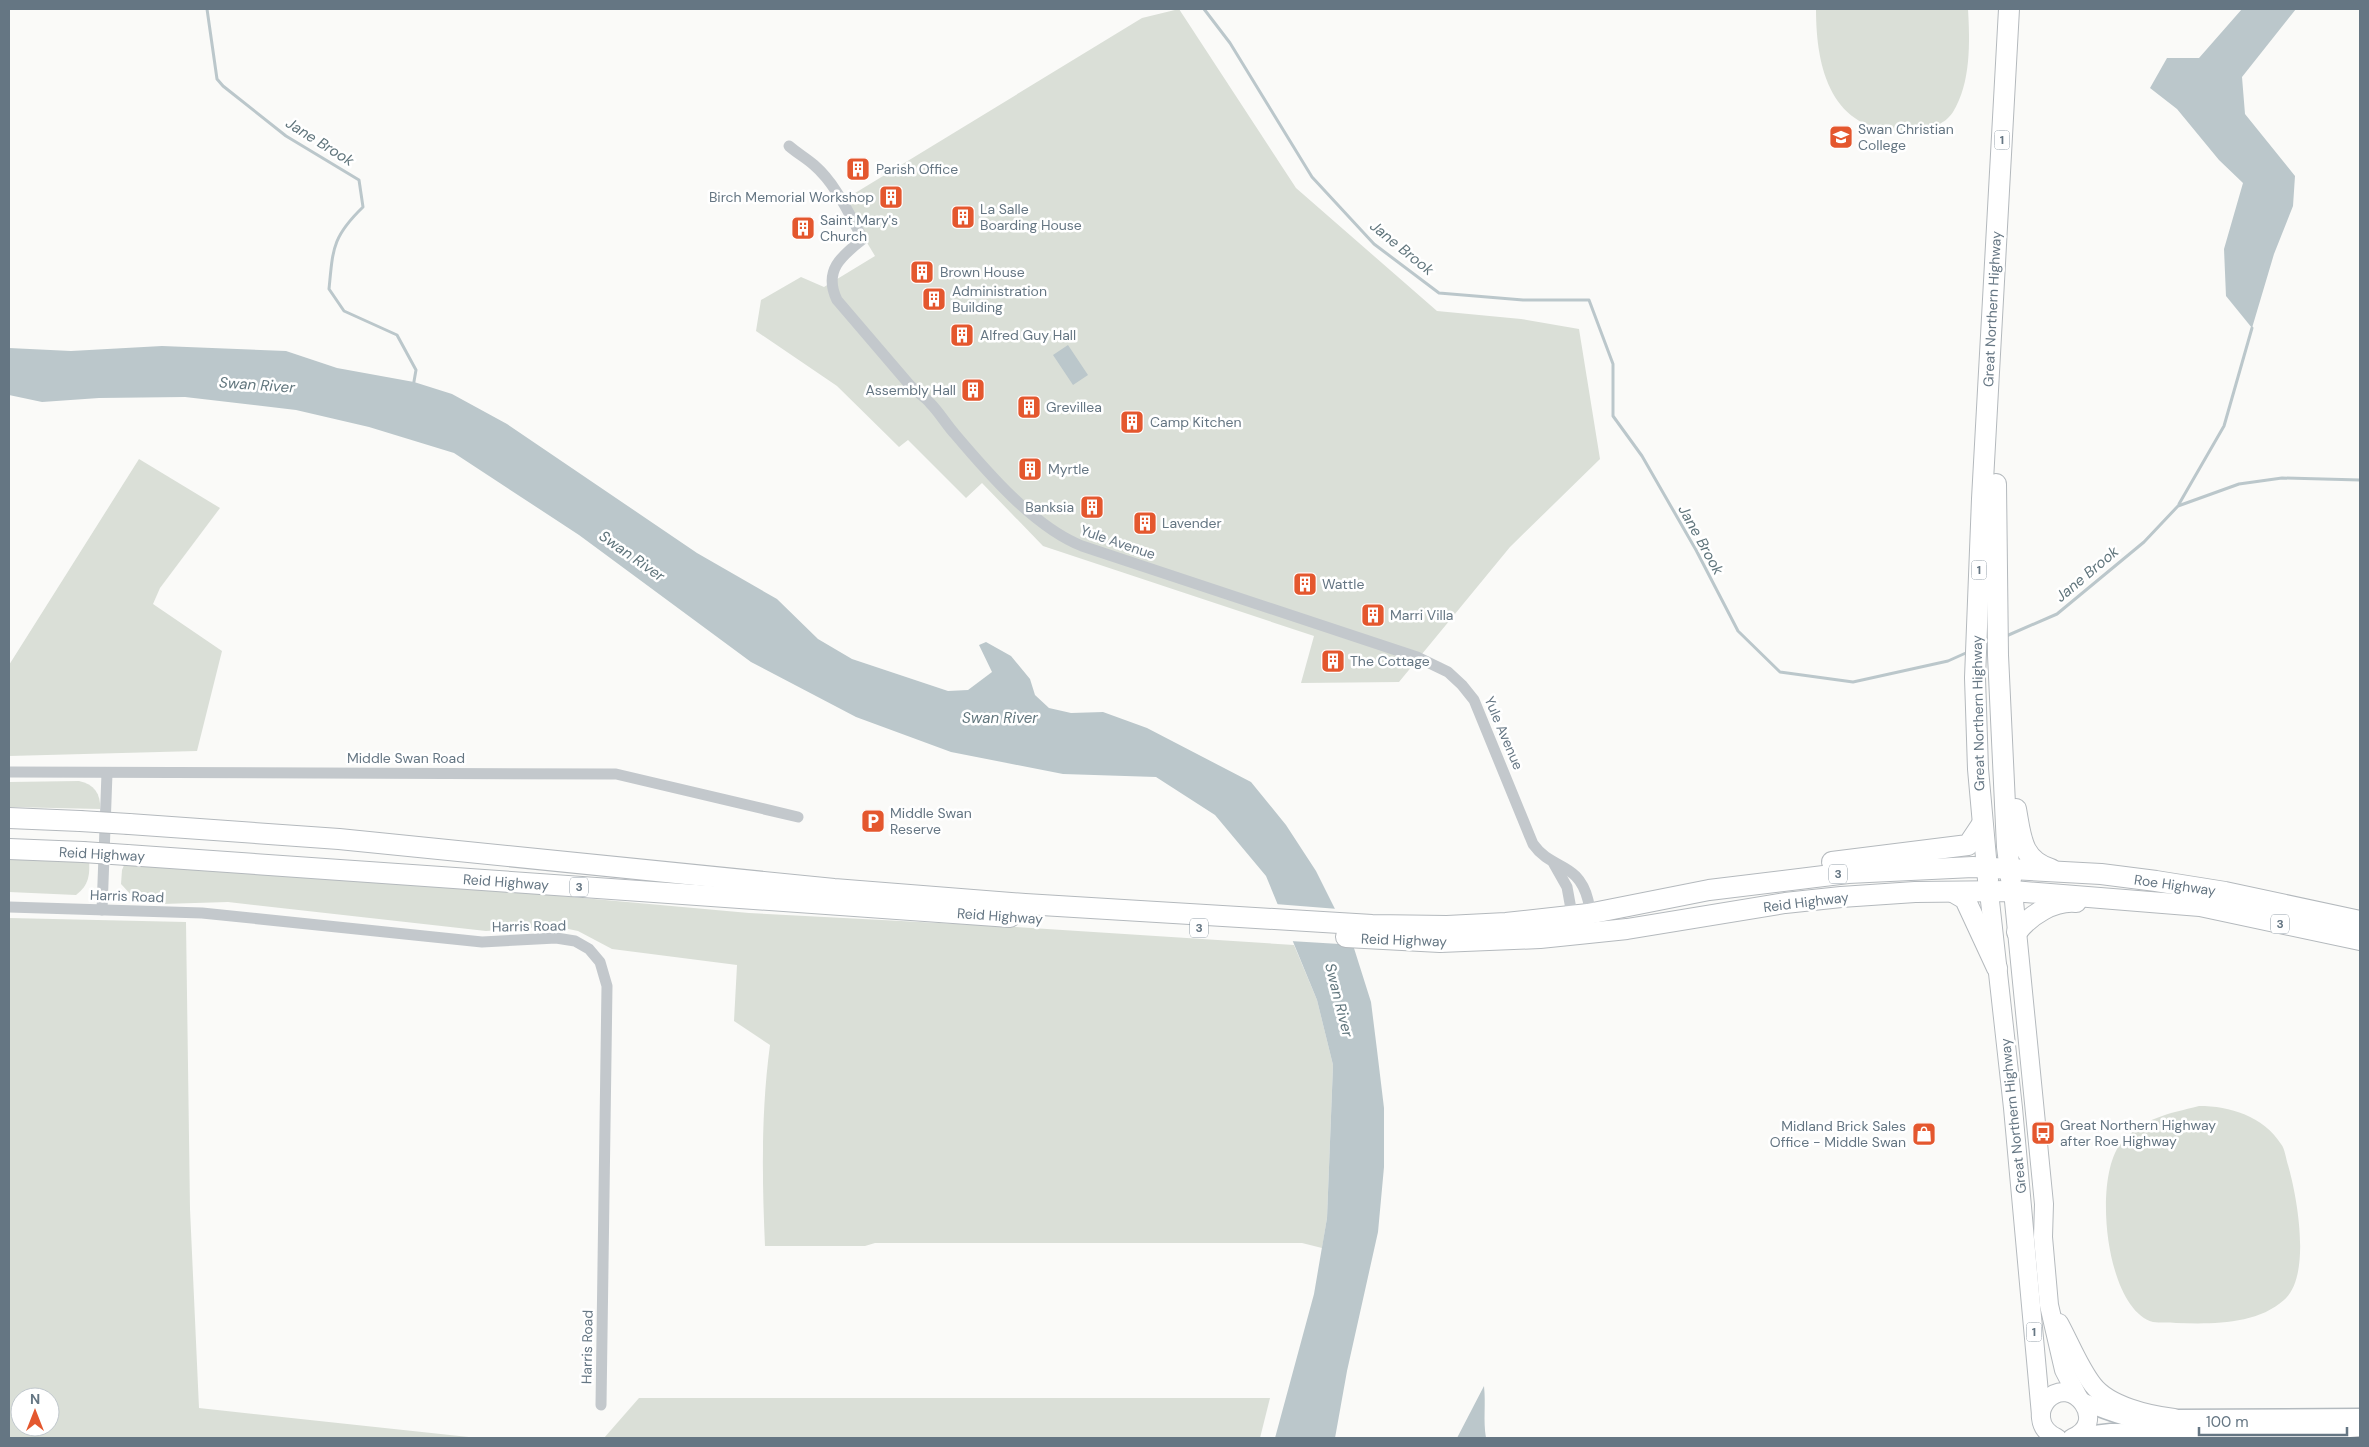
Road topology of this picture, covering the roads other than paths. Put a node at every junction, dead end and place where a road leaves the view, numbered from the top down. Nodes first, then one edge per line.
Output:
1 (2010, 9) edge
2 (2022, 9) edge
3 (789, 146) dead end
4 (2003, 728) junction
5 (9, 772) edge
6 (106, 773) junction
7 (798, 817) dead end
8 (9, 818) edge
9 (1982, 824) junction
10 (9, 849) edge
11 (1554, 864) junction
12 (1986, 868) junction
13 (2009, 868) junction
14 (2058, 871) junction
15 (1709, 890) junction
16 (2012, 891) junction
17 (1953, 892) junction
18 (1989, 892) junction
19 (2200, 906) junction
20 (9, 907) edge
21 (102, 910) junction
22 (1028, 911) junction
23 (2360, 921) edge
24 (1582, 925) junction
25 (2017, 932) junction
26 (2360, 940) edge
27 (1997, 968) junction
28 (2031, 1070) junction
29 (2012, 1099) junction
30 (2049, 1305) junction
31 (2080, 1399) junction
32 (601, 1404) dead end
33 (2041, 1416) junction
34 (2360, 1417) edge
35 (2174, 1418) junction
36 (2360, 1428) edge
37 (2075, 1437) edge
38 (2040, 1438) edge
39 (2056, 1438) edge

1 - 9 highway, Great Northern Highway / 1
2 - 4 highway, Great Northern Highway / 1
3 - 11 street, Yule Avenue
4 - 13 highway, Great Northern Highway / 1
4 - 14 highway
5 - 6 street, Middle Swan Road
6 - 7 street, Middle Swan Road
6 - 21 street
8 - 22 highway, Reid Highway / 3, bridge
9 - 12 highway, Great Northern Highway / 1
9 - 15 highway
10 - 22 highway, Reid Highway / 3, bridge
11 - 24 street, Yule Avenue
11 - 24 street, Yule Avenue
12 - 13 highway, Roe Highway / 3
12 - 15 highway, Reid Highway / 3
12 - 18 highway, Great Northern Highway / 1
13 - 14 highway, Roe Highway / 3
13 - 16 highway, Great Northern Highway / 1
14 - 23 highway, Roe Highway / 3
15 - 24 highway, Reid Highway / 3
16 - 18 highway, Roe Highway / 3
16 - 19 highway, Roe Highway / 3
16 - 25 main road, Great Northern Highway / 1
17 - 18 highway, Reid Highway / 3
17 - 24 highway, Reid Highway / 3
17 - 27 highway
18 - 27 main road, Great Northern Highway / 1
19 - 25 highway
19 - 26 highway, Roe Highway / 3
20 - 21 street, Harris Road
21 - 32 street, Harris Road
22 - 24 highway, Reid Highway / 3
25 - 28 main road, Great Northern Highway / 1
27 - 29 main road, Great Northern Highway / 1
28 - 29 main road
28 - 30 main road, Great Northern Highway / 1
29 - 33 main road, Great Northern Highway / 1
30 - 31 main road, Great Northern Highway / 1
30 - 35 main road
31 - 33 main road
31 - 35 street
31 - 37 main road, 1
33 - 38 main road, Great Northern Highway / 1
33 - 39 main road
34 - 35 street
36 - 37 street

